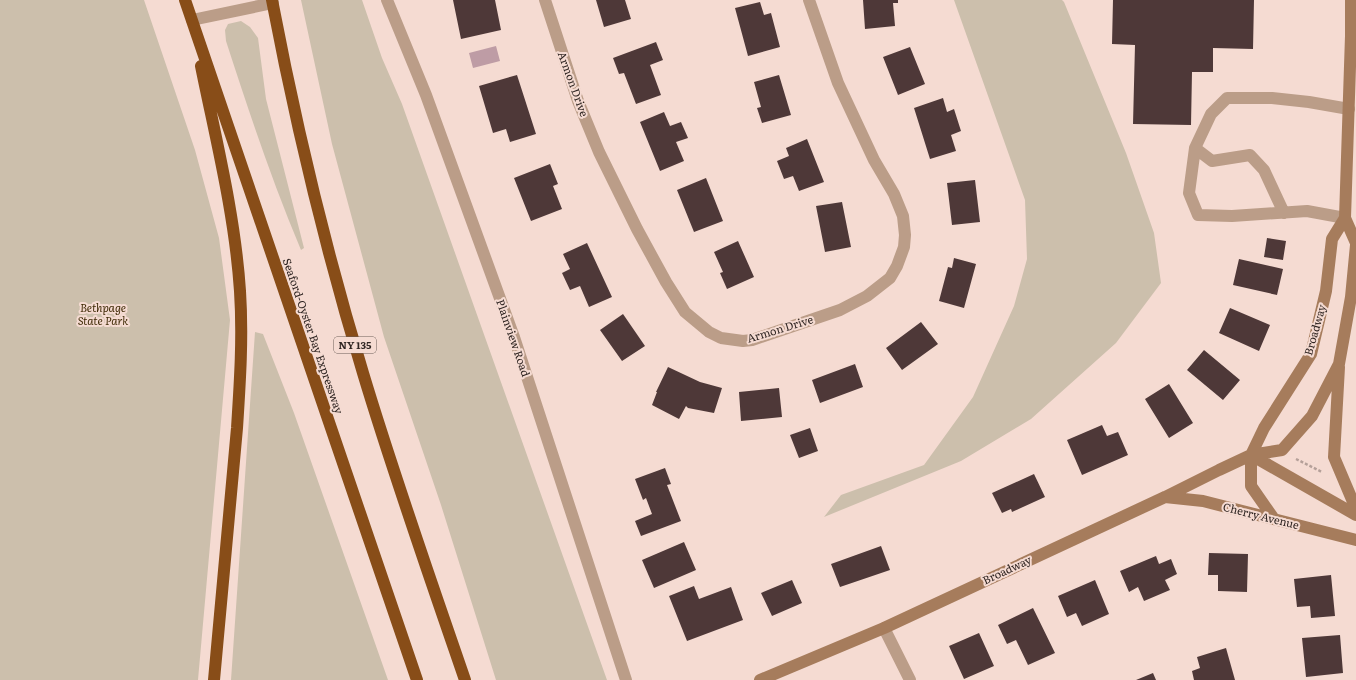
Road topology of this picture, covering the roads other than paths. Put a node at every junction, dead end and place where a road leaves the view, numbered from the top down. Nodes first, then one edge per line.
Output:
1 (185, 0) edge
2 (387, 0) edge
3 (545, 0) edge
4 (809, 0) edge
5 (1351, 0) edge
6 (273, 2) edge
7 (192, 20) junction
8 (1354, 35) edge
9 (1349, 109) junction
10 (1195, 148) junction
11 (1284, 213) junction
12 (1346, 218) junction
13 (1356, 244) edge
14 (1339, 364) junction
15 (1251, 455) junction
16 (1165, 497) junction
17 (1356, 510) edge
18 (1356, 515) edge
19 (1274, 519) junction
20 (1356, 540) edge
21 (884, 628) junction
22 (214, 680) edge
23 (417, 680) edge
24 (465, 680) edge
25 (626, 680) edge
26 (760, 680) edge
27 (910, 680) edge

1 - 7 highway, Seaford-Oyster Bay Expressway
2 - 25 street, Plainview Road
3 - 4 street, Armon Drive
5 - 8 main road, Broadway
6 - 7 street
6 - 24 highway, NY 135
7 - 22 highway
7 - 23 highway, Seaford-Oyster Bay Expressway
8 - 9 main road, Broadway
9 - 10 street
9 - 12 main road, Broadway
10 - 11 street
10 - 11 street
11 - 12 street
12 - 13 main road, Broadway
12 - 15 main road, Broadway
13 - 14 main road, Broadway
14 - 15 main road, Broadway
14 - 17 main road
15 - 16 main road, Broadway
15 - 18 main road
15 - 19 main road
16 - 19 main road, Cherry Avenue
16 - 21 main road, Broadway
19 - 20 main road, Cherry Avenue
21 - 26 main road, Broadway
21 - 27 street

